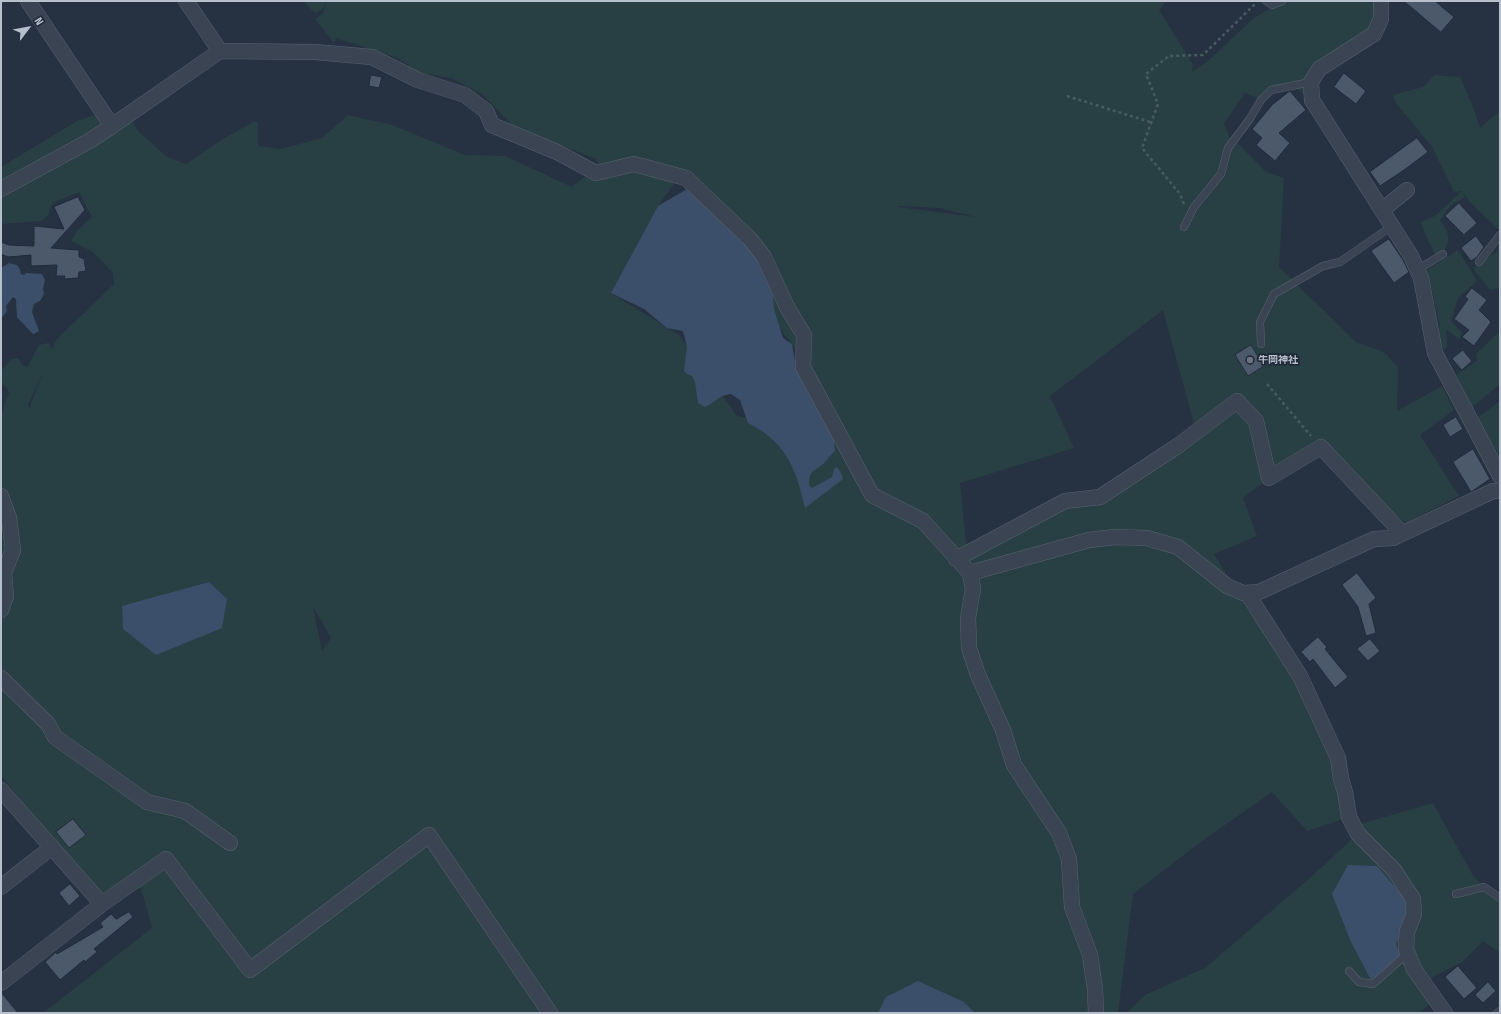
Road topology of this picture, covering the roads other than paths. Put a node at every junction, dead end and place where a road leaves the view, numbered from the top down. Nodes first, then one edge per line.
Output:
1 (28, 1) edge
2 (186, 1) edge
3 (1266, 1) edge
4 (1282, 1) edge
5 (1381, 1) edge
6 (220, 51) junction
7 (1311, 82) junction
8 (112, 126) junction
9 (1, 189) edge
10 (1407, 190) dead end
11 (1382, 210) junction
12 (1392, 226) junction
13 (1184, 227) dead end
14 (1500, 235) edge
15 (1444, 254) dead end
16 (1478, 262) dead end
17 (1417, 270) junction
18 (1261, 344) dead end
19 (1500, 476) edge
20 (1500, 491) edge
21 (1, 496) edge
22 (1402, 533) junction
23 (956, 559) junction
24 (970, 573) junction
25 (1247, 593) junction
26 (1, 610) edge
27 (1, 678) edge
28 (1, 790) edge
29 (230, 843) dead end
30 (52, 847) junction
31 (1, 887) edge
32 (1456, 894) dead end
33 (1500, 898) edge
34 (102, 904) junction
35 (1408, 953) junction
36 (1349, 971) dead end
37 (1, 984) edge
38 (1500, 1011) edge
39 (550, 1013) edge
40 (1096, 1013) edge
41 (1445, 1013) edge
42 (1497, 1013) edge

1 - 8 street
2 - 6 street
3 - 4 lane
5 - 7 street
6 - 8 street
6 - 23 street
7 - 11 street
7 - 13 lane
8 - 9 street
10 - 11 street
11 - 12 street
12 - 17 street
12 - 18 lane
14 - 16 lane
15 - 17 lane
17 - 19 street
20 - 22 street
21 - 26 street
22 - 23 street
22 - 25 street
23 - 24 street
24 - 25 street
24 - 40 street
25 - 35 street
27 - 29 street
28 - 30 street
30 - 31 street
30 - 34 street
32 - 33 lane
34 - 37 street
34 - 39 street
35 - 36 lane
35 - 41 street
38 - 42 lane

